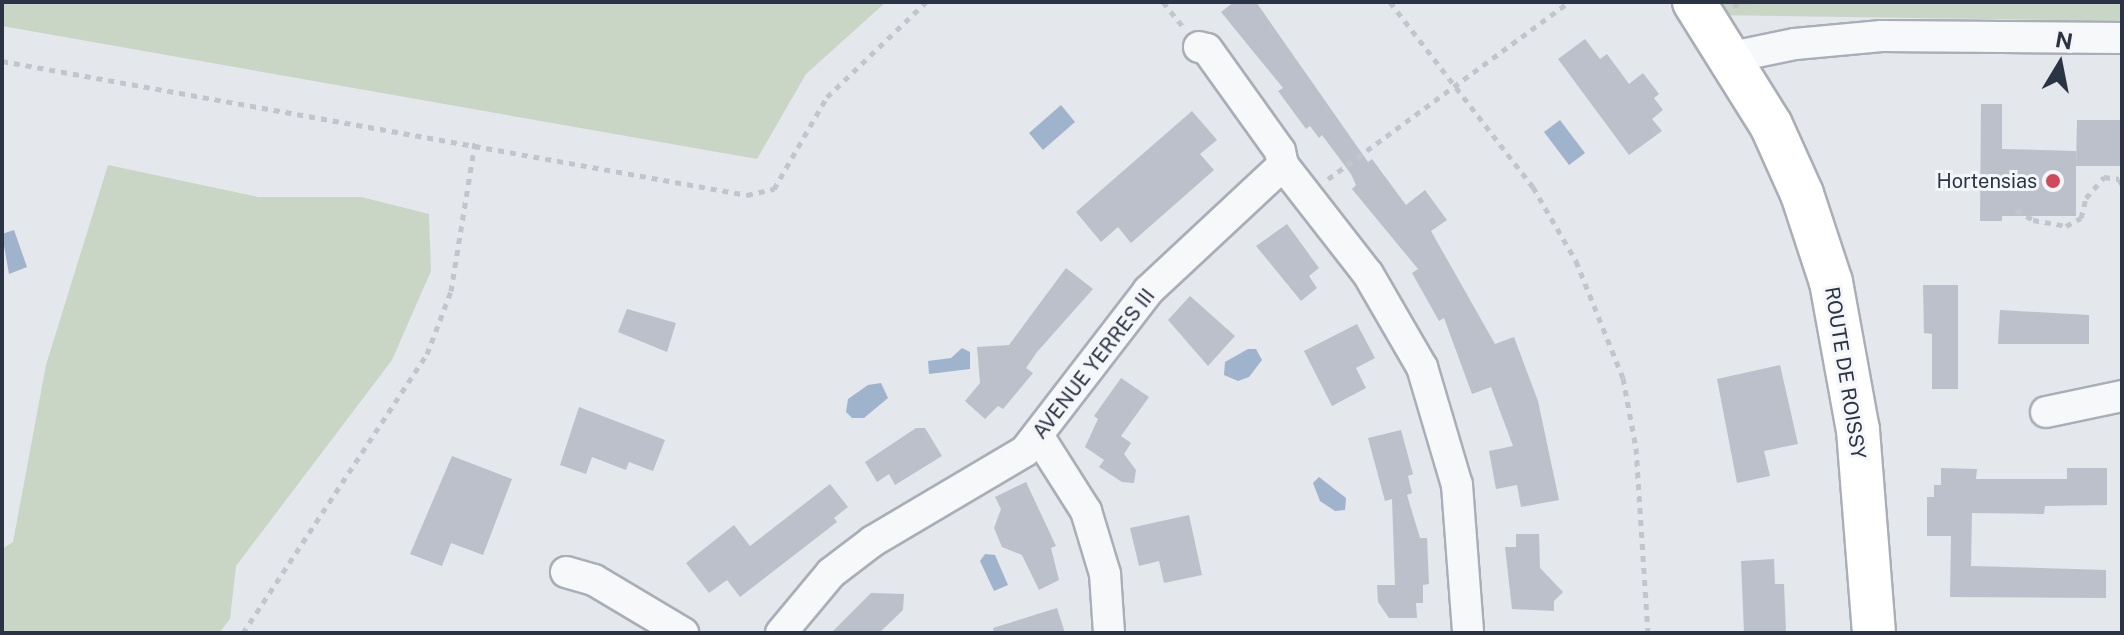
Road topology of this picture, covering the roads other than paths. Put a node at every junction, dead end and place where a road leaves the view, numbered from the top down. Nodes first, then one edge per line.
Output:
1 (1694, 2) edge
2 (2122, 38) edge
3 (1199, 47) dead end
4 (1732, 57) junction
5 (1283, 165) junction
6 (2122, 396) edge
7 (2046, 412) dead end
8 (1039, 437) junction
9 (566, 572) dead end
10 (683, 633) edge
11 (781, 633) edge
12 (1109, 633) edge
13 (1468, 633) edge
14 (1874, 633) edge

1 - 4 main road, ROUTE DE ROISSY
2 - 4 street
3 - 5 street
4 - 14 main road, ROUTE DE ROISSY
5 - 8 street, AVENUE YERRES III
5 - 13 street
6 - 7 street
8 - 11 street, AVENUE YERRES III
8 - 12 street
9 - 10 street

